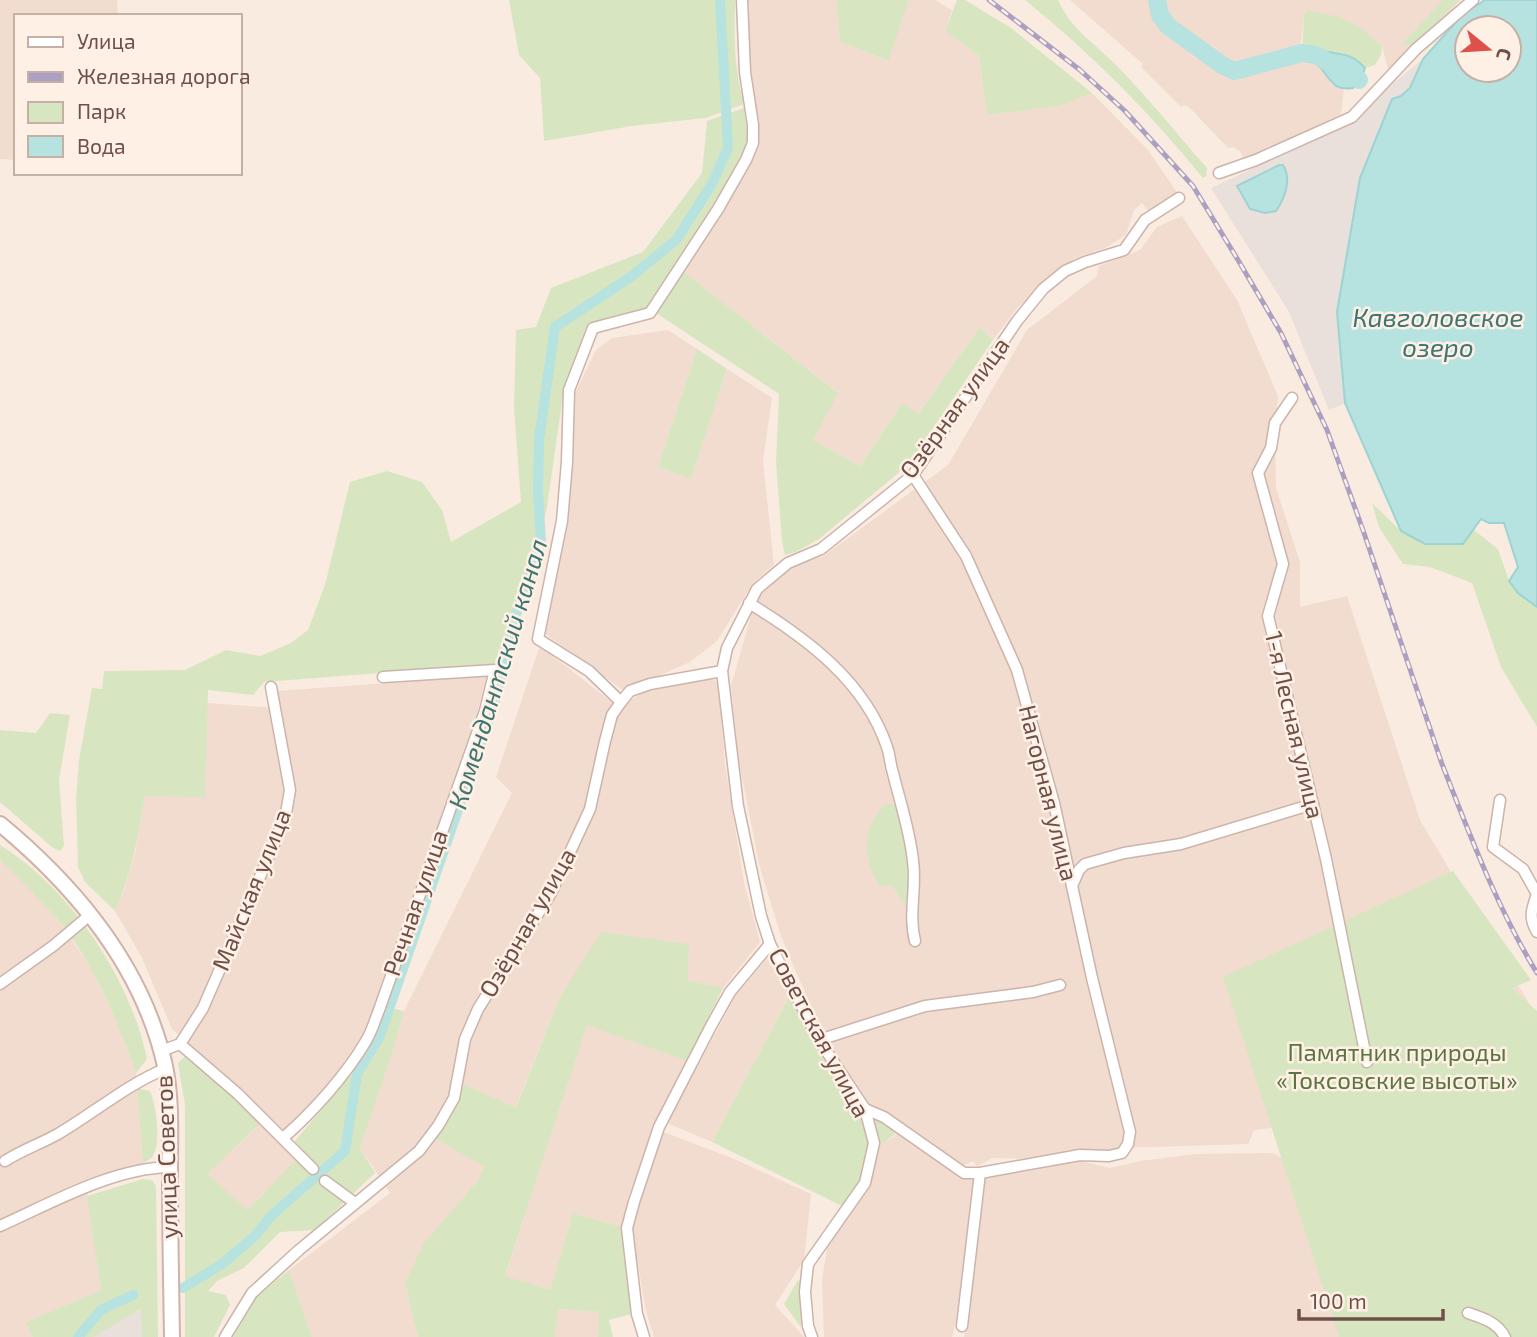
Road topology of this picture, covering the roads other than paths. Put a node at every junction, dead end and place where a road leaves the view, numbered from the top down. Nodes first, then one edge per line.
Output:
1 (742, 0) edge
2 (1473, 0) edge
3 (1219, 173) dead end
4 (1179, 198) dead end
5 (1292, 398) dead end
6 (913, 475) junction
7 (749, 603) junction
8 (722, 671) junction
9 (383, 677) dead end
10 (271, 687) dead end
11 (621, 702) junction
12 (1500, 800) dead end
13 (1313, 804) junction
14 (0, 824) edge
15 (1072, 887) junction
16 (91, 914) junction
17 (1537, 932) edge
18 (915, 941) dead end
19 (770, 944) junction
20 (0, 984) edge
21 (1060, 985) dead end
22 (819, 1040) junction
23 (180, 1044) junction
24 (160, 1051) junction
25 (1367, 1062) dead end
26 (165, 1069) junction
27 (865, 1109) junction
28 (284, 1138) junction
29 (5, 1161) dead end
30 (170, 1167) junction
31 (313, 1169) dead end
32 (980, 1173) junction
33 (325, 1181) dead end
34 (355, 1203) junction
35 (0, 1226) edge
36 (1468, 1313) dead end
37 (962, 1326) dead end
38 (172, 1337) edge
39 (225, 1337) edge
40 (644, 1337) edge
41 (812, 1337) edge
42 (1505, 1337) edge

1 - 11 street
2 - 3 street
4 - 6 street, Озёрная улица
5 - 13 street, 1-я Лесная улица
6 - 7 street, Озёрная улица
6 - 15 street, Нагорная улица
7 - 8 street, Озёрная улица
7 - 18 street
8 - 11 street
8 - 19 street, Советская улица
9 - 28 street, Речная улица
10 - 23 street, Майская улица
11 - 34 street, Озёрная улица
12 - 17 street
13 - 15 street
13 - 25 street, 1-я Лесная улица
14 - 16 main road, улица Советов
15 - 32 street, Нагорная улица
16 - 20 street
16 - 24 main road, улица Советов
19 - 22 street, Советская улица
19 - 40 street
21 - 22 street
22 - 27 street, Советская улица
23 - 24 street
23 - 28 street
24 - 26 main road, улица Советов
26 - 29 street
26 - 30 main road, улица Советов
27 - 32 street
27 - 41 street, Советская улица
28 - 31 street
30 - 35 street
30 - 38 main road, улица Советов
32 - 37 street
33 - 34 street
34 - 39 street, Озёрная улица
36 - 42 street

